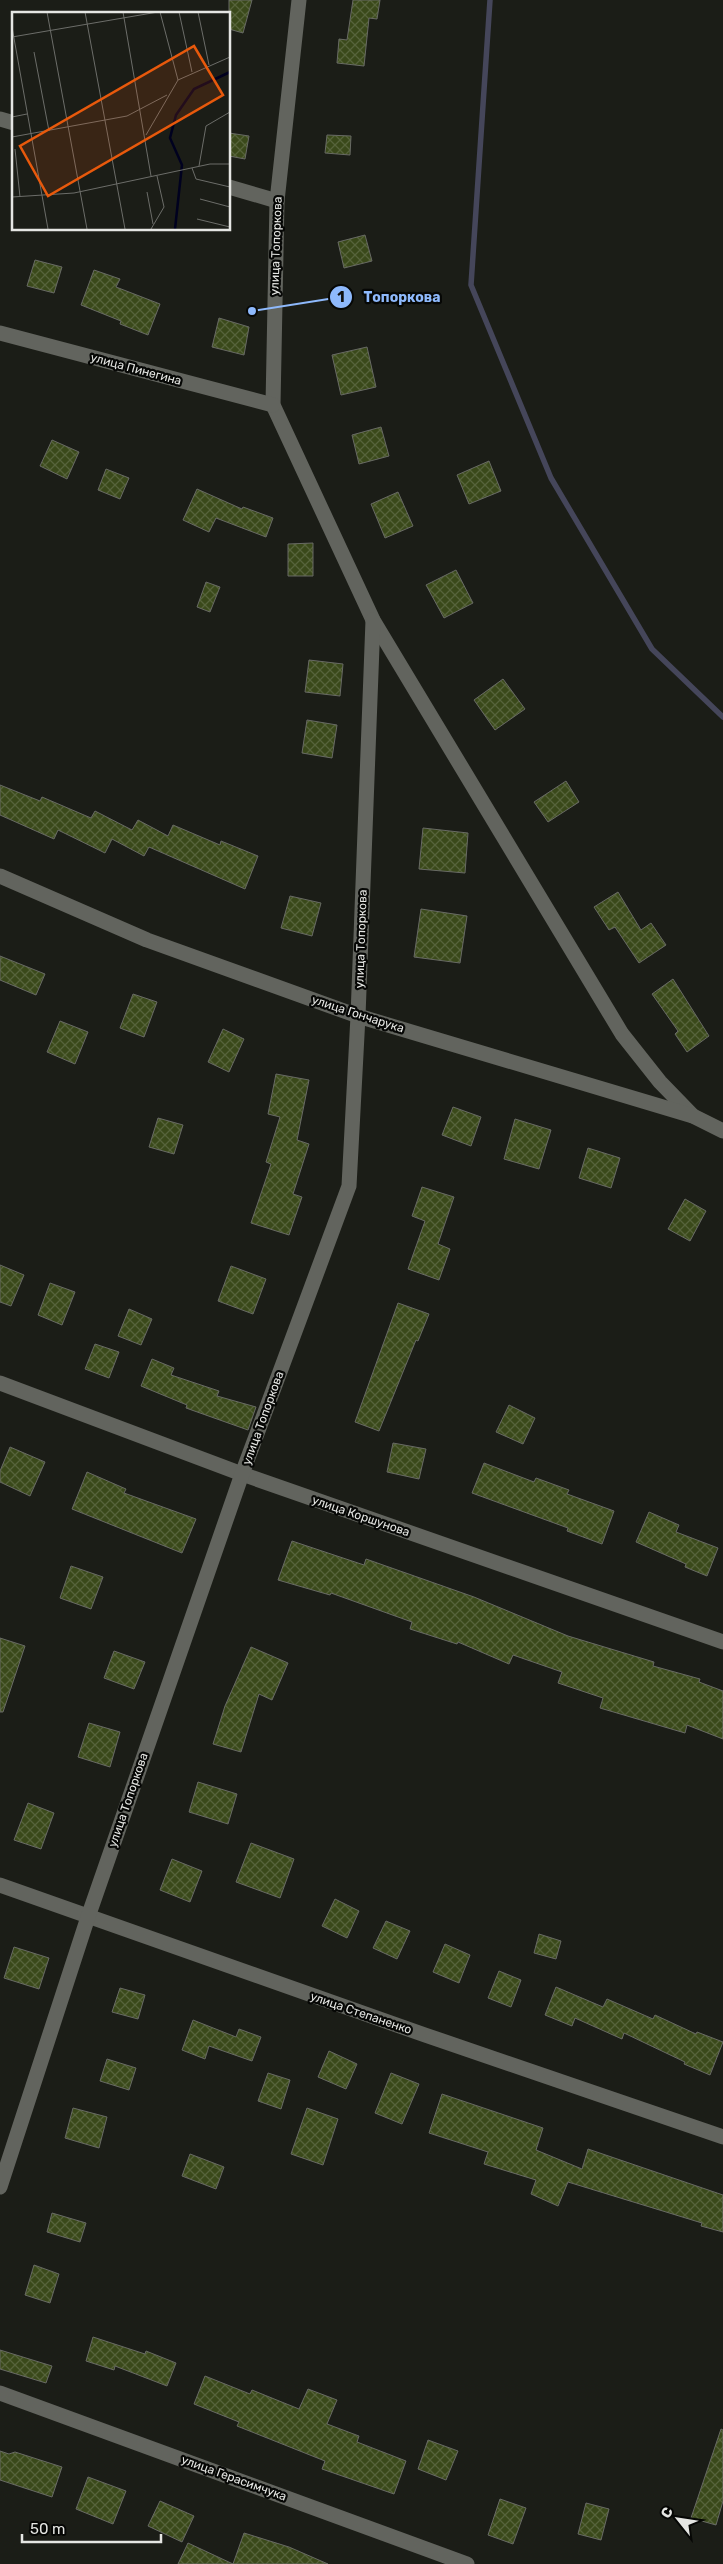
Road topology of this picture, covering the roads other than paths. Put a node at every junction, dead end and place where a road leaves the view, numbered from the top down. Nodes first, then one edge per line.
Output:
1 (299, 0) edge
2 (230, 187) edge
3 (276, 201) junction
4 (0, 333) edge
5 (273, 405) junction
6 (373, 620) junction
7 (0, 876) edge
8 (358, 1016) junction
9 (693, 1116) junction
10 (723, 1131) edge
11 (0, 1384) edge
12 (242, 1474) junction
13 (723, 1642) edge
14 (0, 1885) edge
15 (88, 1916) junction
16 (723, 2137) edge
17 (6, 2146) edge
18 (0, 2187) edge
19 (0, 2393) edge
20 (468, 2564) edge

1 - 3 street, улица Топоркова
2 - 3 street
3 - 5 street, улица Топоркова
4 - 5 street, улица Пинегина
5 - 6 street, улица Топоркова
6 - 8 street, улица Топоркова
6 - 9 street, улица Топоркова
7 - 8 street, улица Гончарука
8 - 9 street, улица Гончарука
8 - 12 street, улица Топоркова
9 - 10 street, улица Гончарука
11 - 12 street, улица Коршунова
12 - 13 street, улица Коршунова
12 - 15 street, улица Топоркова
14 - 15 street, улица Степаненко
15 - 16 street, улица Степаненко
15 - 17 street, улица Топоркова
17 - 18 street, улица Топоркова
19 - 20 street, улица Герасимчука

